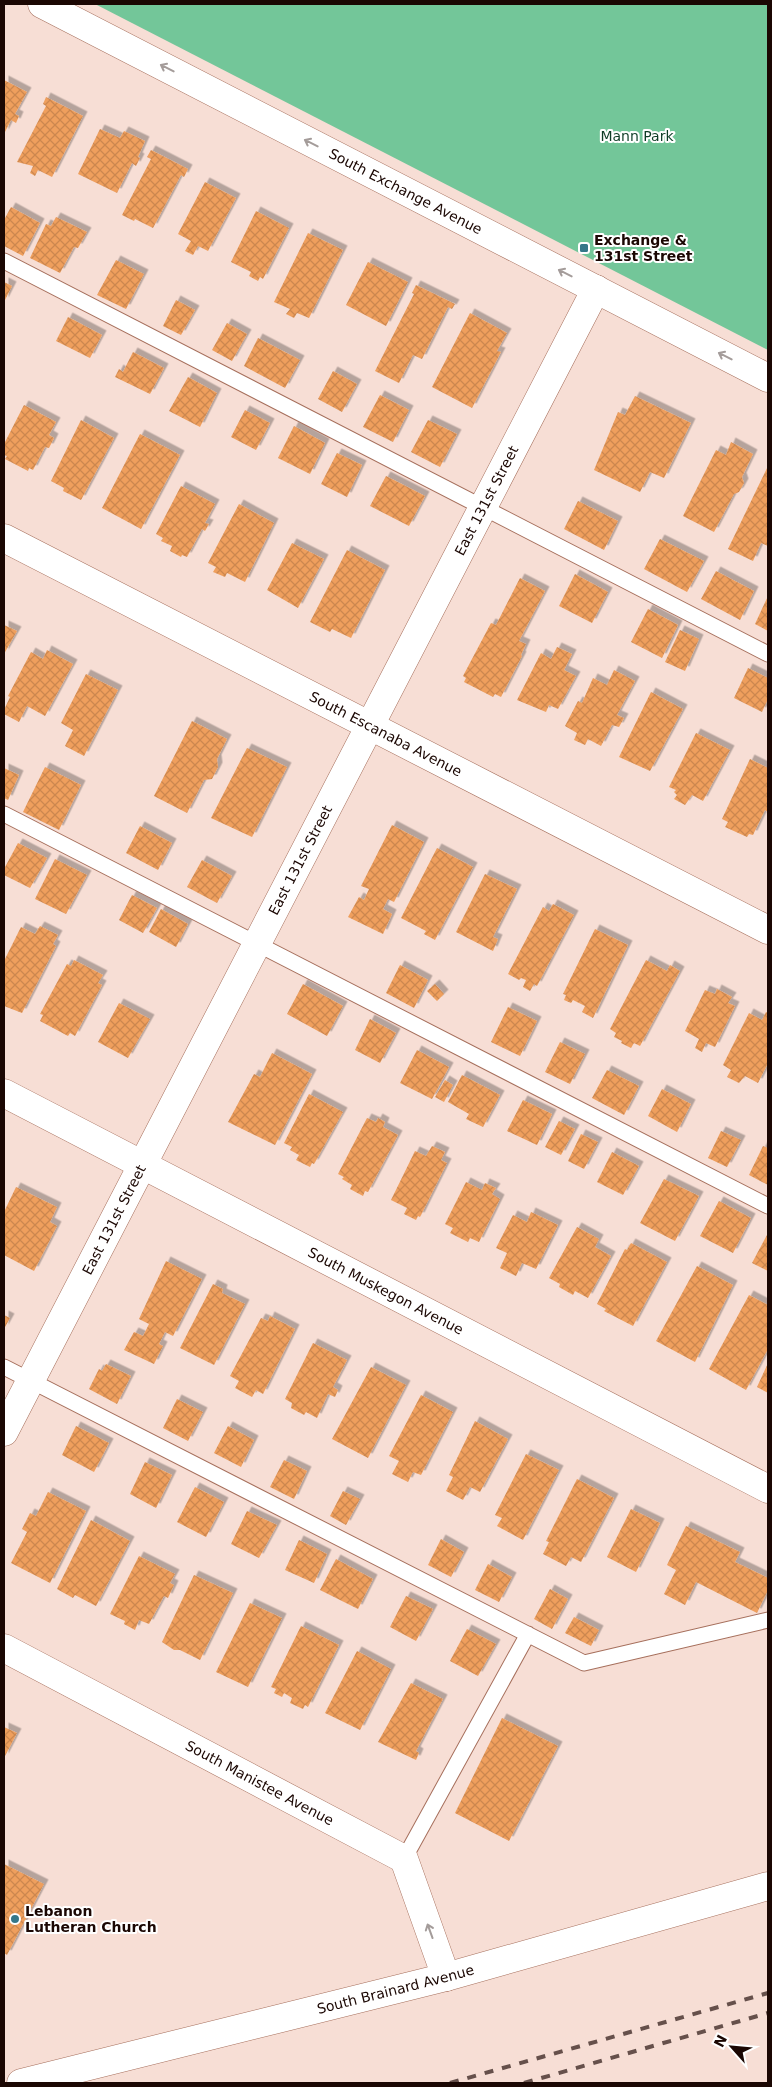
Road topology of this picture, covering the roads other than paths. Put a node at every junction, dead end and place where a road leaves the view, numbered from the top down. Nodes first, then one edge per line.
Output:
1 (42, 4) edge
2 (4, 261) edge
3 (596, 289) junction
4 (768, 378) edge
5 (483, 507) junction
6 (4, 538) edge
7 (768, 654) edge
8 (370, 726) junction
9 (4, 814) edge
10 (768, 930) edge
11 (257, 943) junction
12 (4, 1093) edge
13 (142, 1165) junction
14 (768, 1206) edge
15 (4, 1367) edge
16 (30, 1381) junction
17 (4, 1432) edge
18 (768, 1489) edge
19 (768, 1620) edge
20 (528, 1634) junction
21 (4, 1648) edge
22 (404, 1858) junction
23 (768, 1886) edge
24 (446, 1977) junction
25 (21, 2083) edge

3 -> 1 street, South Exchange Avenue
2 - 5 lane
4 -> 3 street, South Exchange Avenue
3 - 5 street, East 131st Street
5 - 7 lane
5 - 8 street, East 131st Street
6 - 8 street, South Escanaba Avenue
8 - 10 street, South Escanaba Avenue
8 - 11 street, East 131st Street
9 - 11 lane
11 - 13 street, East 131st Street
11 - 14 lane
12 - 13 street, South Muskegon Avenue
13 - 16 street, East 131st Street
13 - 18 street, South Muskegon Avenue
15 - 16 lane
16 - 17 street, East 131st Street
16 - 20 lane
19 - 20 lane
20 - 22 lane
21 - 22 street, South Manistee Avenue
24 -> 22 street
23 - 24 street, South Brainard Avenue
24 - 25 street, South Brainard Avenue

